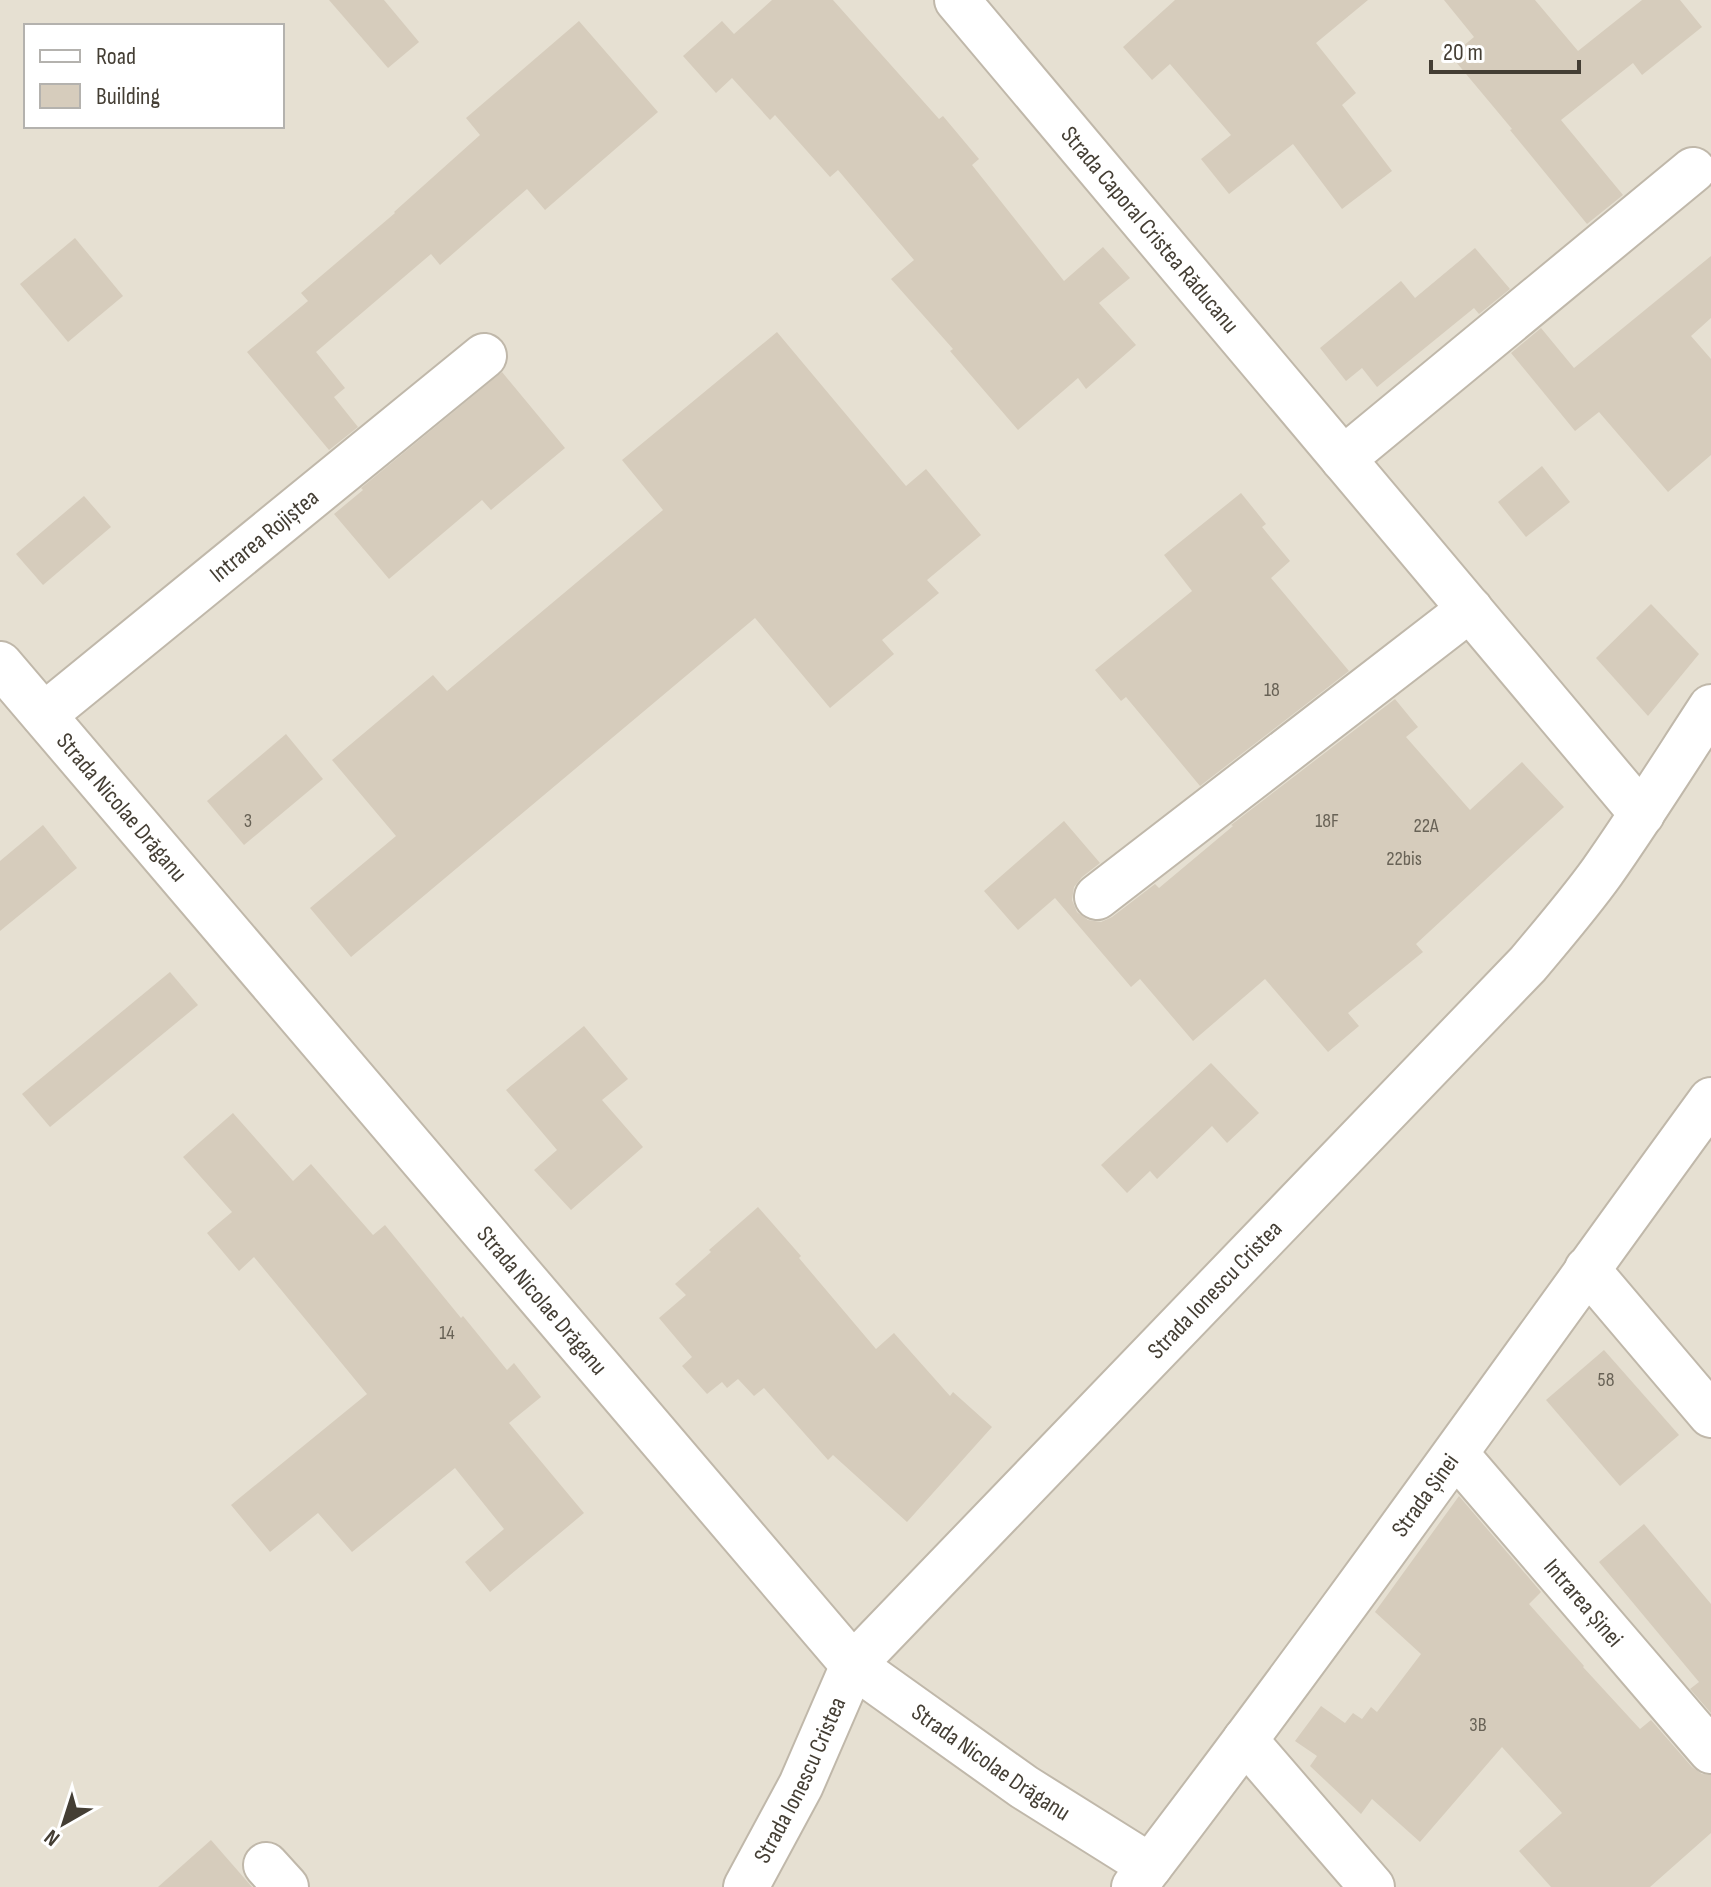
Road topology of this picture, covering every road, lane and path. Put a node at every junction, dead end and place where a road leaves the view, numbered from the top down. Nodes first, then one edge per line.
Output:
1 (957, 0) edge
2 (1693, 170) dead end
3 (484, 356) dead end
4 (1343, 459) junction
5 (1470, 609) junction
6 (0, 664) edge
7 (1711, 707) edge
8 (44, 715) junction
9 (1642, 814) junction
10 (1097, 897) dead end
11 (1711, 1100) edge
12 (1587, 1269) junction
13 (1711, 1415) edge
14 (1456, 1454) junction
15 (853, 1665) junction
16 (1245, 1740) junction
17 (1711, 1751) edge
18 (1142, 1877) edge
19 (746, 1887) edge
20 (1372, 1887) edge

1 - 4 street, Strada Caporal Cristea Răducanu
2 - 4 street
3 - 8 street, Intrarea Rojiștea
4 - 5 street, Strada Caporal Cristea Răducanu
5 - 9 street, Strada Caporal Cristea Răducanu
5 - 10 street
6 - 8 street, Strada Nicolae Drăganu
7 - 9 street, Strada Ionescu Cristea
8 - 15 street, Strada Nicolae Drăganu
9 - 15 street, Strada Ionescu Cristea
11 - 12 street, Strada Șinei
12 - 13 street
12 - 14 street, Strada Șinei
14 - 16 street, Strada Șinei
14 - 17 street, Intrarea Șinei
15 - 18 street, Strada Nicolae Drăganu
15 - 19 street, Strada Ionescu Cristea
16 - 18 street, Strada Șinei
16 - 20 street

